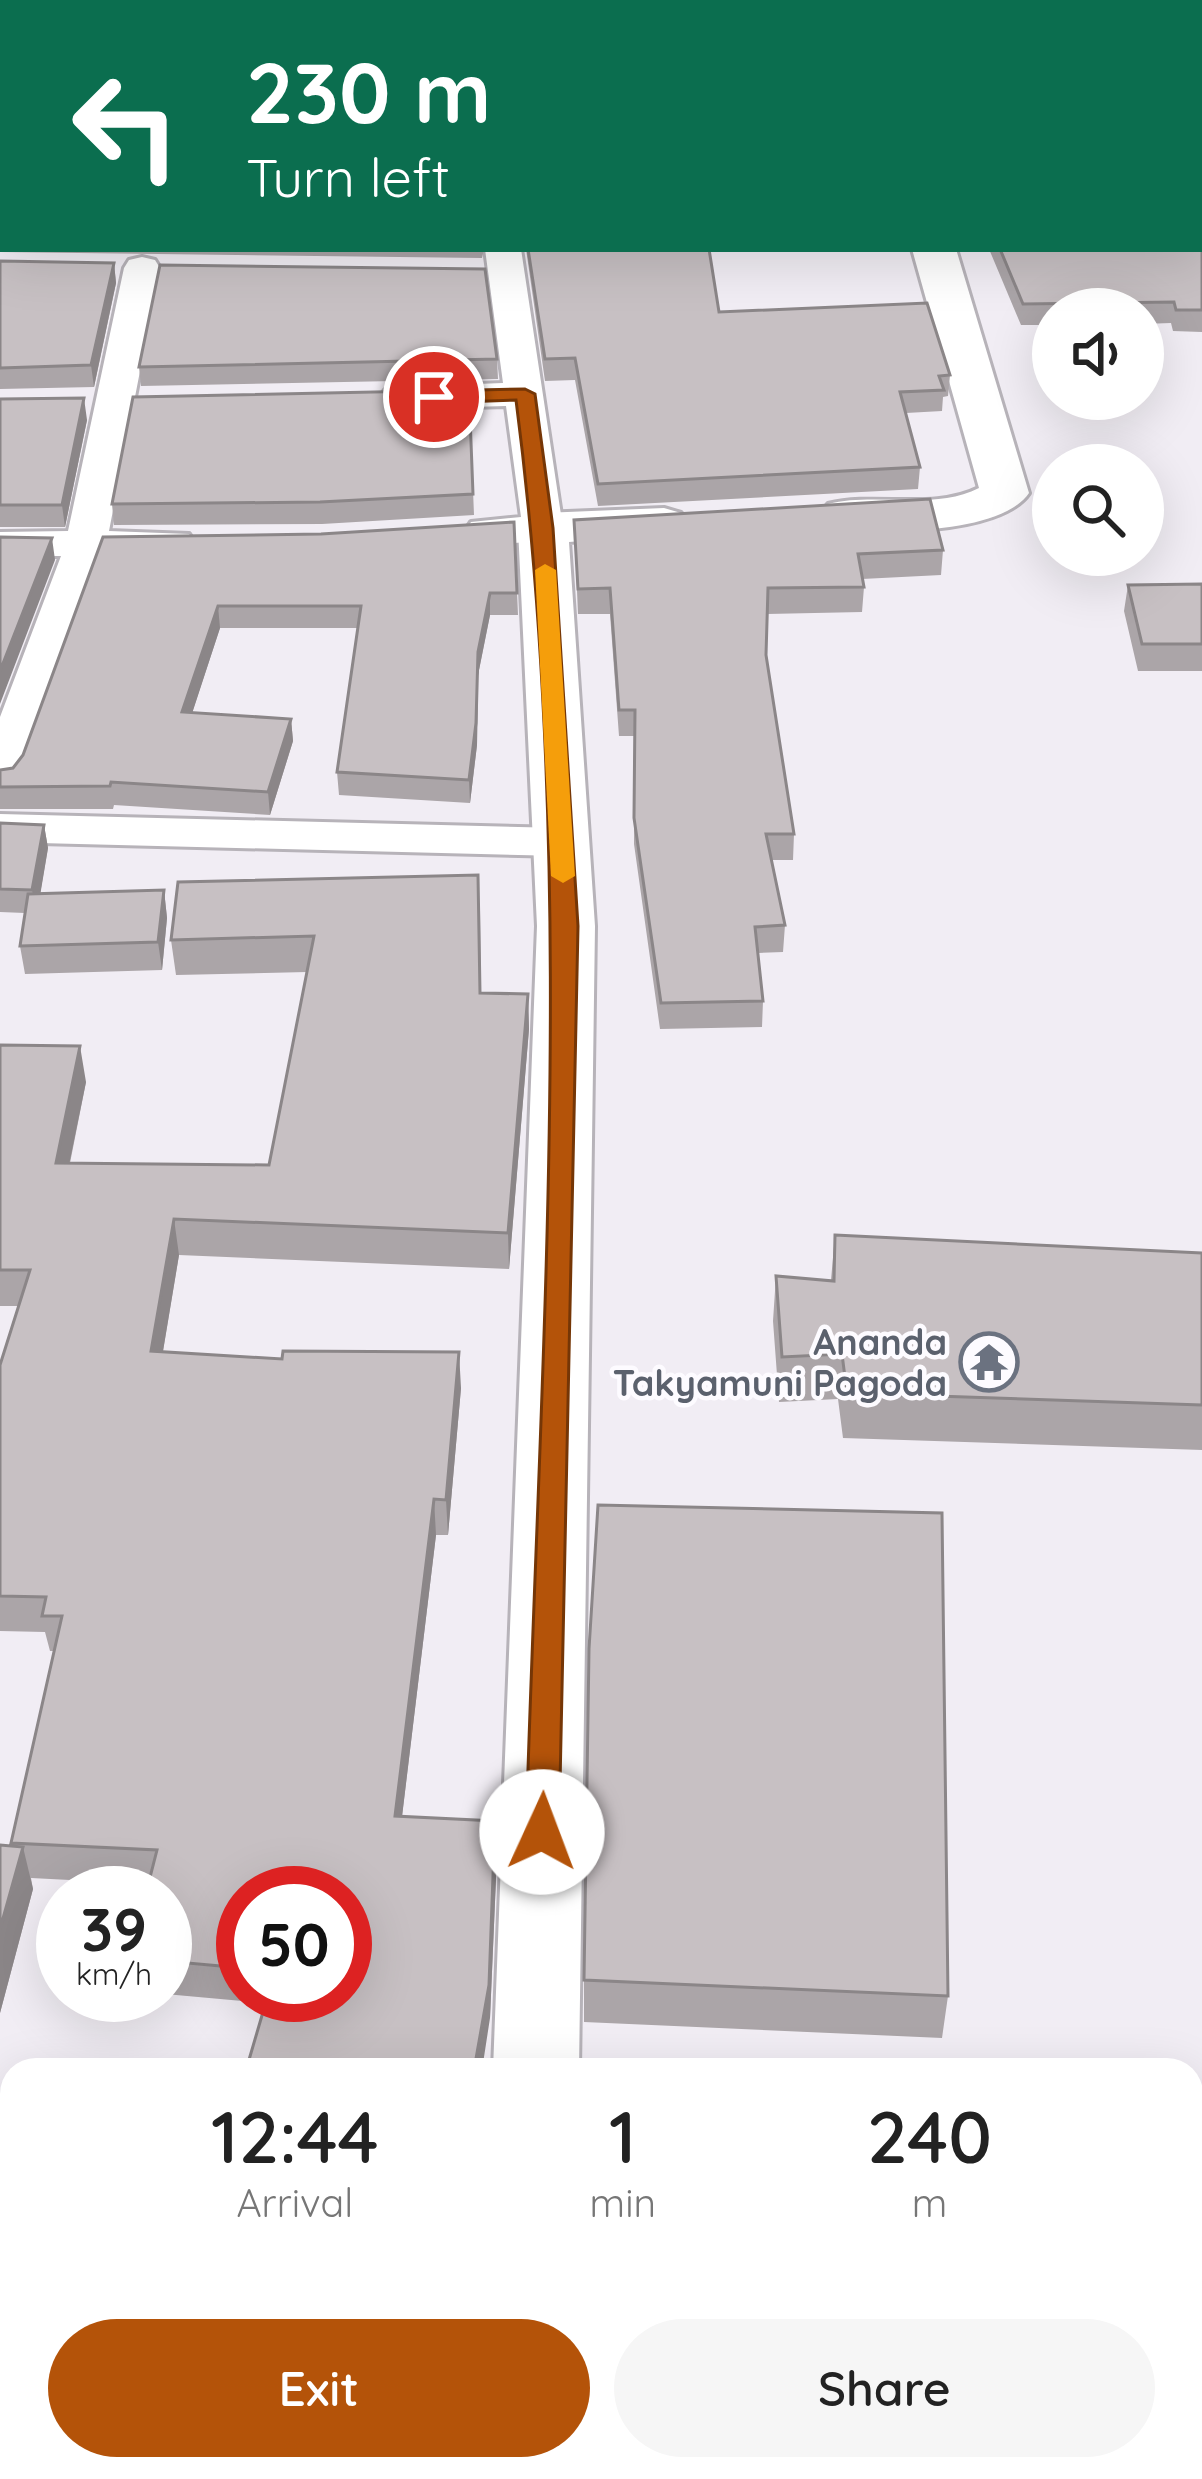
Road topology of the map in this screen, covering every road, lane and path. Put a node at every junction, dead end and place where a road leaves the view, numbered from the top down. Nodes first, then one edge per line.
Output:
1 (935, 252) edge
2 (505, 262) edge
3 (127, 263) edge
4 (188, 269) edge
5 (460, 273) edge
6 (525, 394) junction
7 (365, 399) edge
8 (160, 404) edge
9 (69, 405) edge
10 (114, 406) junction
11 (797, 517) edge
12 (704, 521) edge
13 (543, 528) junction
14 (455, 533) edge
15 (204, 542) edge
16 (0, 544) edge
17 (86, 544) junction
18 (0, 776) edge
19 (0, 828) edge
20 (561, 842) junction
21 (536, 2058) edge

1 - 11 main road
2 - 5 street
2 - 6 street
3 - 4 street
3 - 10 street
6 - 7 street
6 - 13 street
8 - 10 street
9 - 10 street
10 - 17 street
12 - 13 main road
13 - 14 street
13 - 20 main road
15 - 17 street
16 - 17 street
17 - 18 street
19 - 20 street
20 - 21 main road

